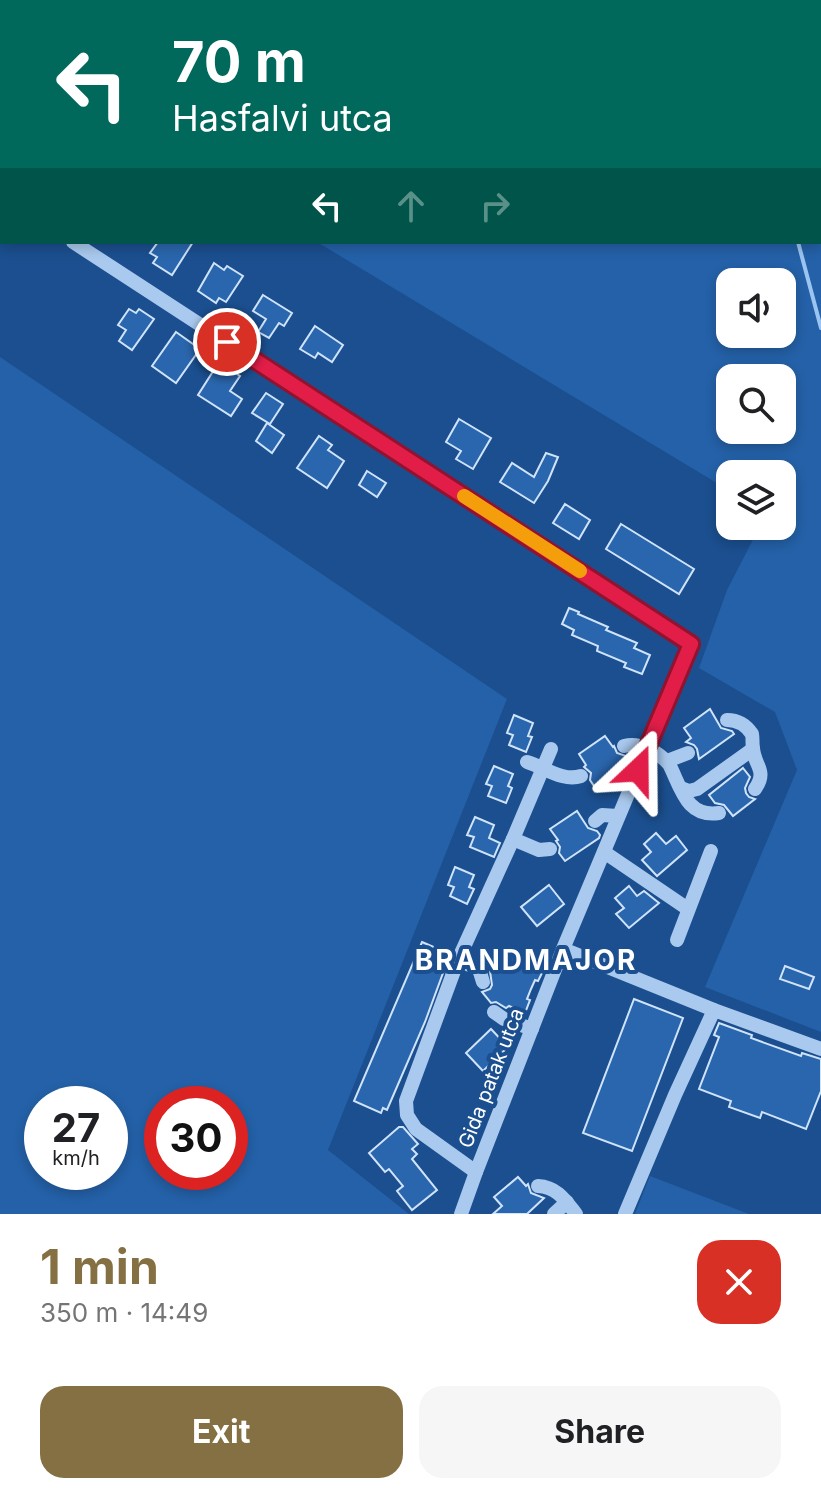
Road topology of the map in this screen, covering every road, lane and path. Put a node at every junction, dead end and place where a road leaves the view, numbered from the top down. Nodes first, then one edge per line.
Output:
1 (76, 244) edge
2 (727, 720) dead end
3 (624, 746) dead end
4 (648, 748) junction
5 (551, 749) dead end
6 (753, 749) junction
7 (688, 753) dead end
8 (667, 761) junction
9 (527, 762) dead end
10 (543, 767) junction
11 (581, 776) dead end
12 (681, 788) junction
13 (755, 789) dead end
14 (719, 813) dead end
15 (618, 816) junction
16 (595, 821) dead end
17 (513, 839) junction
18 (550, 849) dead end
19 (711, 851) dead end
20 (604, 852) junction
21 (688, 909) junction
22 (677, 940) dead end
23 (563, 949) junction
24 (458, 960) junction
25 (484, 972) dead end
26 (714, 1010) junction
27 (494, 1012) dead end
28 (532, 1029) junction
29 (821, 1049) edge
30 (476, 1172) junction
31 (538, 1186) dead end
32 (571, 1208) edge
33 (461, 1214) edge
34 (554, 1214) edge
35 (625, 1214) edge

1 - 4 street, Gida patak utca
2 - 6 street
3 - 4 street
4 - 8 street
4 - 15 street, Gida patak utca
5 - 10 street, Gida patak utca
6 - 12 street
6 - 13 street
7 - 8 street
8 - 12 street
9 - 10 street
10 - 11 street
10 - 17 street, Gida patak utca
12 - 14 street
15 - 16 street
15 - 20 street, Gida patak utca
17 - 18 street
17 - 24 street, Gida patak utca
19 - 21 street
20 - 21 street
20 - 23 street, Gida patak utca
21 - 22 street
23 - 26 street
23 - 28 street, Gida patak utca
24 - 25 street
24 - 30 street, Gida patak utca
26 - 29 street
26 - 35 street
27 - 28 street
28 - 30 street, Gida patak utca
30 - 33 street, Gida patak utca
31 - 32 street
32 - 34 street

